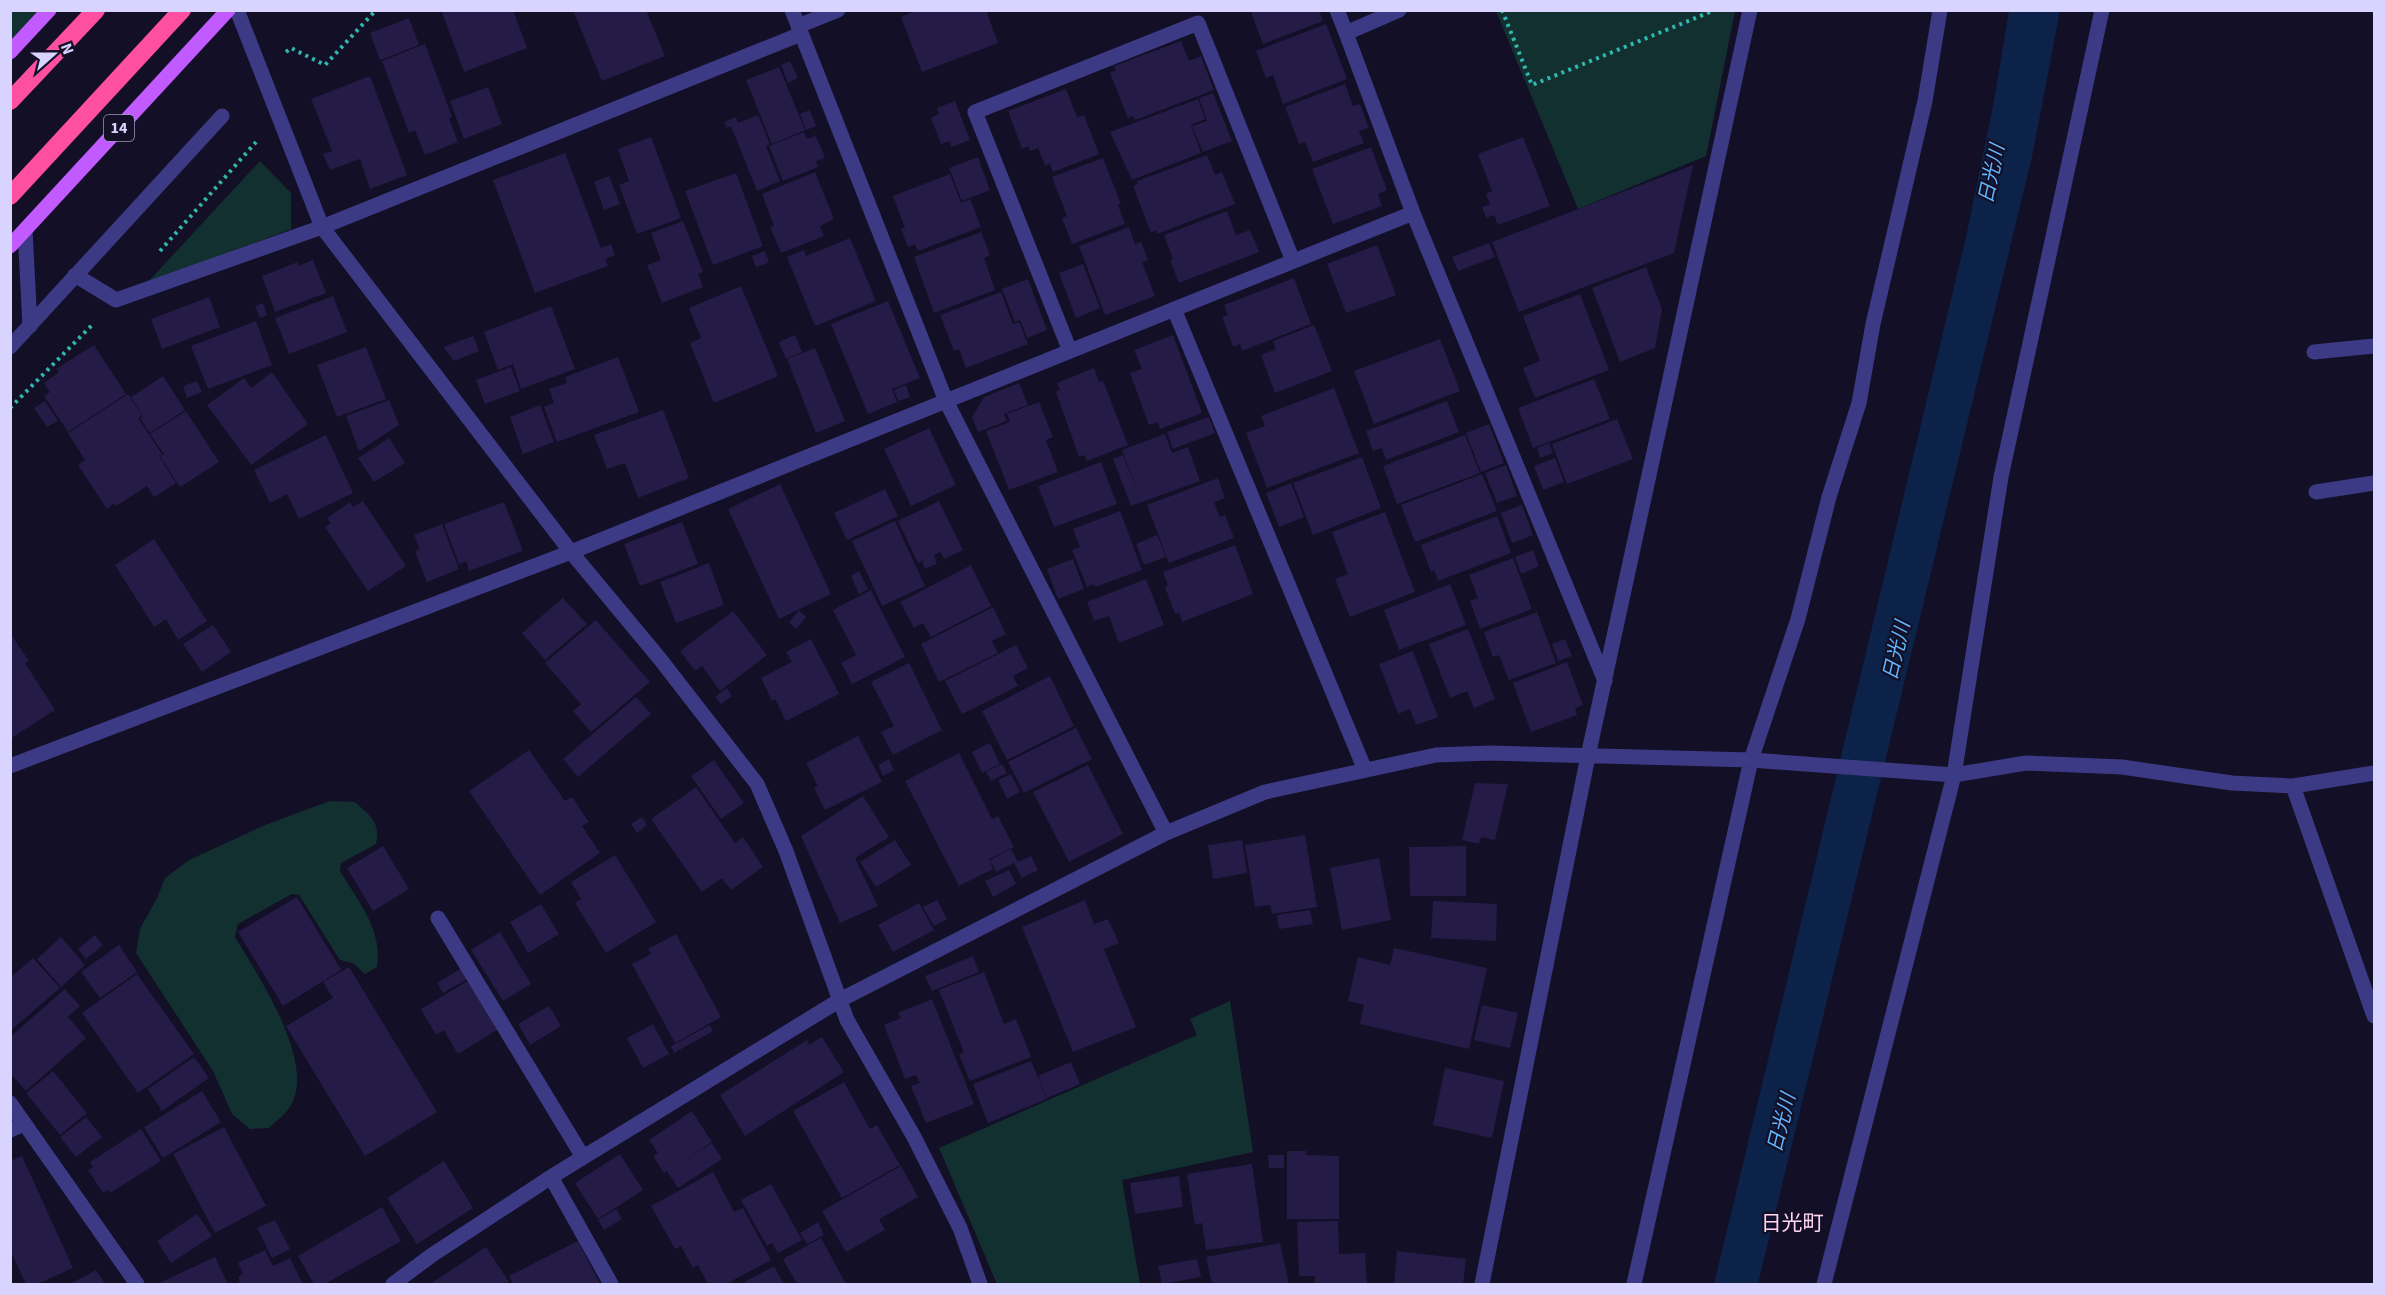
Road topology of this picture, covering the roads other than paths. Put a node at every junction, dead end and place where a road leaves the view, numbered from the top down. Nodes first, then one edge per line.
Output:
1 (49, 10) edge
2 (96, 10) edge
3 (182, 10) edge
4 (228, 10) edge
5 (237, 10) edge
6 (792, 10) edge
7 (838, 10) edge
8 (1337, 10) edge
9 (1399, 10) edge
10 (1750, 10) edge
11 (1940, 10) edge
12 (2102, 10) edge
13 (799, 30) junction
14 (1346, 33) junction
15 (10, 52) edge
16 (10, 101) edge
17 (222, 116) dead end
18 (10, 196) edge
19 (1413, 213) junction
20 (322, 227) junction
21 (25, 230) junction
22 (10, 246) edge
23 (1293, 261) junction
24 (75, 274) junction
25 (1174, 309) junction
26 (30, 326) junction
27 (2374, 346) edge
28 (10, 347) edge
29 (1070, 351) junction
30 (2314, 352) dead end
31 (946, 401) junction
32 (2374, 483) edge
33 (2316, 492) dead end
34 (571, 552) junction
35 (1605, 681) junction
36 (1588, 756) junction
37 (1751, 760) junction
38 (10, 766) edge
39 (1365, 770) junction
40 (2374, 773) edge
41 (1954, 775) junction
42 (2293, 786) junction
43 (1166, 833) junction
44 (438, 918) dead end
45 (840, 1000) junction
46 (2374, 1016) edge
47 (10, 1103) edge
48 (17, 1127) edge
49 (584, 1157) junction
50 (551, 1178) junction
51 (137, 1284) edge
52 (393, 1284) edge
53 (611, 1284) edge
54 (980, 1284) edge
55 (1482, 1284) edge
56 (1634, 1284) edge
57 (1824, 1284) edge

1 - 15 main road
2 - 16 highway
3 - 18 highway
4 - 21 main road, 14
5 - 20 street
6 - 13 street
7 - 13 street
8 - 14 street
9 - 14 street
10 - 35 street
11 - 37 street
12 - 41 street
13 - 20 street
13 - 31 street
14 - 19 street
17 - 24 street
19 - 23 street
19 - 35 street
20 - 24 street
20 - 34 street
21 - 22 main road, 14
21 - 26 street
23 - 25 street
23 - 29 street
24 - 26 street
25 - 29 street
25 - 39 street
26 - 28 street
27 - 30 street
29 - 31 street
31 - 34 street
31 - 43 street
32 - 33 street
34 - 38 street
34 - 45 street
35 - 36 street
36 - 37 street
36 - 39 street
36 - 55 street
37 - 41 street
37 - 56 street
39 - 43 street
40 - 42 street
41 - 42 street
41 - 57 street
42 - 46 street
43 - 45 street
44 - 49 street
45 - 49 street
45 - 54 street
47 - 48 street
48 - 51 street
49 - 50 street
50 - 52 street
50 - 53 street

